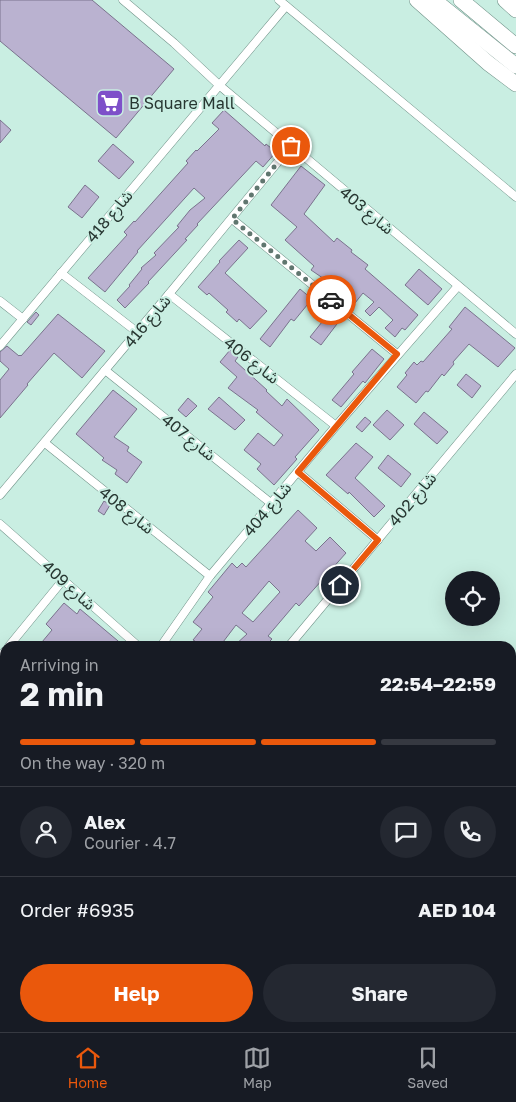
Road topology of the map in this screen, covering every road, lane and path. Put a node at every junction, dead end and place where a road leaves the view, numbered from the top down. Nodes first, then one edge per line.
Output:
1 (123, 0) edge
2 (279, 0) edge
3 (417, 0) edge
4 (434, 0) edge
5 (461, 0) edge
6 (505, 0) edge
7 (286, 6) junction
8 (516, 10) edge
9 (516, 46) edge
10 (516, 66) edge
11 (516, 84) edge
12 (219, 86) junction
13 (291, 146) junction
14 (516, 197) edge
15 (232, 219) junction
16 (61, 273) junction
17 (458, 286) junction
18 (169, 294) junction
19 (0, 301) edge
20 (22, 320) junction
21 (137, 332) junction
22 (516, 334) edge
23 (0, 346) edge
24 (397, 354) junction
25 (105, 370) junction
26 (516, 374) edge
27 (336, 426) junction
28 (45, 443) junction
29 (298, 472) junction
30 (0, 495) edge
31 (272, 504) junction
32 (0, 524) edge
33 (378, 540) junction
34 (210, 576) junction
35 (63, 580) junction
36 (13, 641) edge
37 (132, 641) edge
38 (164, 641) edge
39 (293, 641) edge

1 - 12 street, شارع 403
2 - 7 street
3 - 11 highway
4 - 10 highway
5 - 9 highway
6 - 8 highway
7 - 12 street, شارع 418
7 - 14 street
12 - 13 street, شارع 403
12 - 16 street, شارع 418
13 - 15 street, شارع 416
13 - 17 street, شارع 403
15 - 18 street, شارع 416
15 - 24 street
16 - 20 street, شارع 418
16 - 21 street
17 - 22 street, شارع 403
17 - 24 street, شارع 404
18 - 21 street, شارع 416
18 - 27 street, شارع 406
19 - 20 street
20 - 23 street, شارع 418
21 - 25 street, شارع 416
24 - 27 street, شارع 404
25 - 28 street, شارع 416
25 - 31 street, شارع 407
26 - 33 street, شارع 402
27 - 29 street, شارع 404
28 - 30 street, شارع 416
28 - 34 street, شارع 408
29 - 31 street, شارع 404
29 - 33 street
31 - 34 street, شارع 404
32 - 35 street, شارع 409
33 - 39 street, شارع 402
34 - 38 street, شارع 404
35 - 36 street
35 - 37 street, شارع 409

